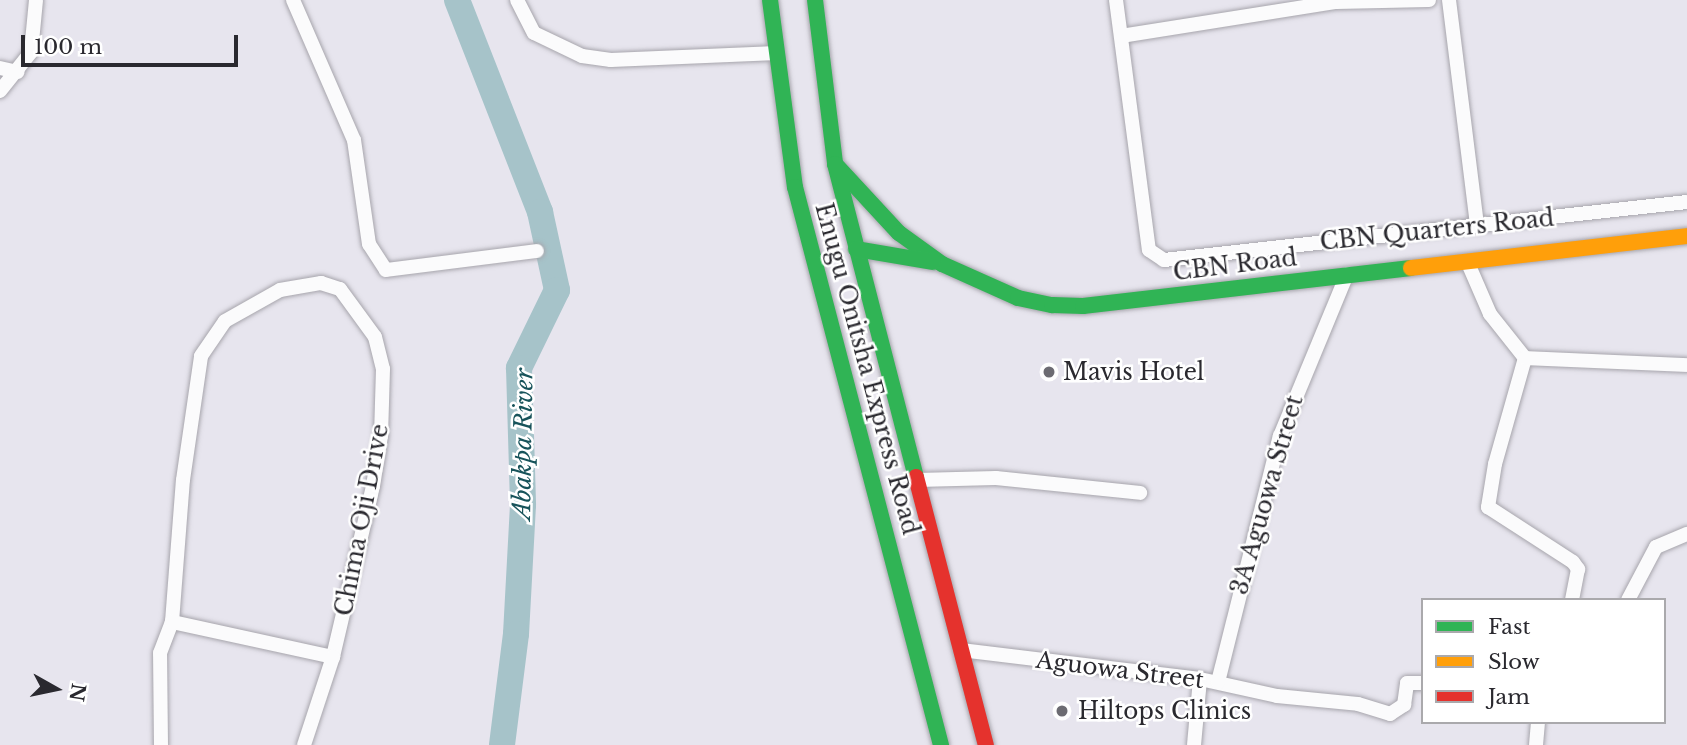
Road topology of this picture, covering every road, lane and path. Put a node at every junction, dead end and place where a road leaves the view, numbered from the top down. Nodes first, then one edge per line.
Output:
1 (36, 0) edge
2 (293, 0) edge
3 (517, 0) edge
4 (770, 0) edge
5 (815, 0) edge
6 (1116, 0) edge
7 (1429, 0) edge
8 (1449, 0) edge
9 (1121, 36) junction
10 (777, 53) junction
11 (0, 68) edge
12 (18, 72) junction
13 (0, 91) edge
14 (835, 164) junction
15 (1687, 202) edge
16 (1477, 226) junction
17 (1687, 236) edge
18 (856, 249) junction
19 (537, 251) dead end
20 (1467, 261) junction
21 (942, 264) junction
22 (1347, 275) junction
23 (1525, 358) junction
24 (1687, 365) edge
25 (918, 480) junction
26 (1140, 494) dead end
27 (1687, 534) edge
28 (1572, 598) edge
29 (1629, 598) edge
30 (172, 622) junction
31 (961, 650) junction
32 (333, 657) junction
33 (1200, 679) junction
34 (1218, 682) junction
35 (1421, 683) edge
36 (1538, 724) edge
37 (161, 745) edge
38 (304, 745) edge
39 (941, 745) edge
40 (986, 745) edge
41 (1194, 745) edge
42 (1536, 745) edge

1 - 12 street
2 - 19 street
3 - 10 street
4 - 10 main road, Enugu Onitsha Express Road
5 - 14 main road, Enugu Onitsha Express Road
6 - 9 street, CBN Quarters Road
7 - 9 street
8 - 16 street
9 - 16 street, CBN Quarters Road
10 - 39 main road, Enugu Onitsha Express Road
11 - 12 street
12 - 13 street
14 - 18 main road, Enugu Onitsha Express Road
14 - 21 main road, CBN Road
15 - 16 street, CBN Quarters Road
17 - 20 main road, CBN Road
18 - 21 main road
18 - 25 main road, Enugu Onitsha Express Road
20 - 22 main road, CBN Road
20 - 23 street
21 - 22 main road, CBN Road
22 - 34 street, 3A Aguowa Street
23 - 24 street
23 - 28 street
25 - 26 street
25 - 31 main road, Enugu Onitsha Express Road
27 - 29 street
30 - 32 street
30 - 32 street, Chima Oji Drive
30 - 37 street, Chima Oji Drive
31 - 33 street, Aguowa Street
31 - 40 main road, Enugu Onitsha Express Road
32 - 38 street, Chima Oji Drive
33 - 34 street, Aguowa Street
33 - 41 street
34 - 35 street, Aguowa Street
36 - 42 street

